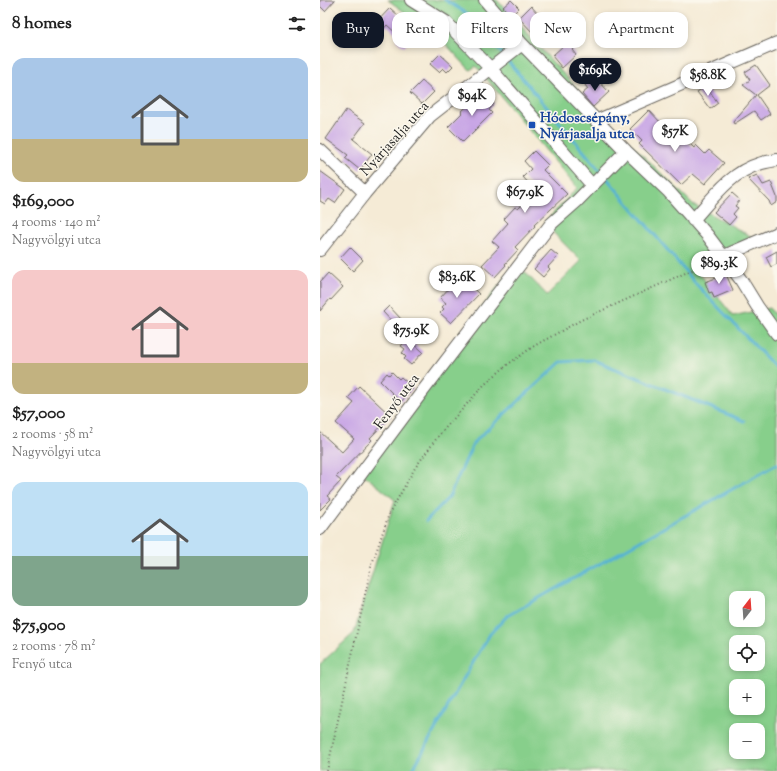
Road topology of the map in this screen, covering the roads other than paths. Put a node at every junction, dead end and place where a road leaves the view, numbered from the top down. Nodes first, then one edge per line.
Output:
1 (411, 0) edge
2 (485, 0) edge
3 (495, 12) edge
4 (777, 43) edge
5 (522, 44) edge
6 (517, 48) edge
7 (500, 61) junction
8 (596, 120) junction
9 (320, 150) edge
10 (626, 151) junction
11 (777, 160) edge
12 (600, 178) junction
13 (365, 193) junction
14 (693, 220) junction
15 (777, 233) edge
16 (320, 250) edge
17 (724, 256) junction
18 (777, 334) edge
19 (320, 529) edge

1 - 7 street
2 - 3 street
4 - 8 street
5 - 8 street
6 - 7 street, Nyárjasalja utca
7 - 12 street
7 - 13 street, Nyárjasalja utca
8 - 10 street
9 - 13 street
10 - 12 street, Fenyő utca
10 - 14 street
11 - 14 street
12 - 19 street, Fenyő utca
13 - 16 street, Nyárjasalja utca
14 - 17 street
15 - 17 street
17 - 18 street

